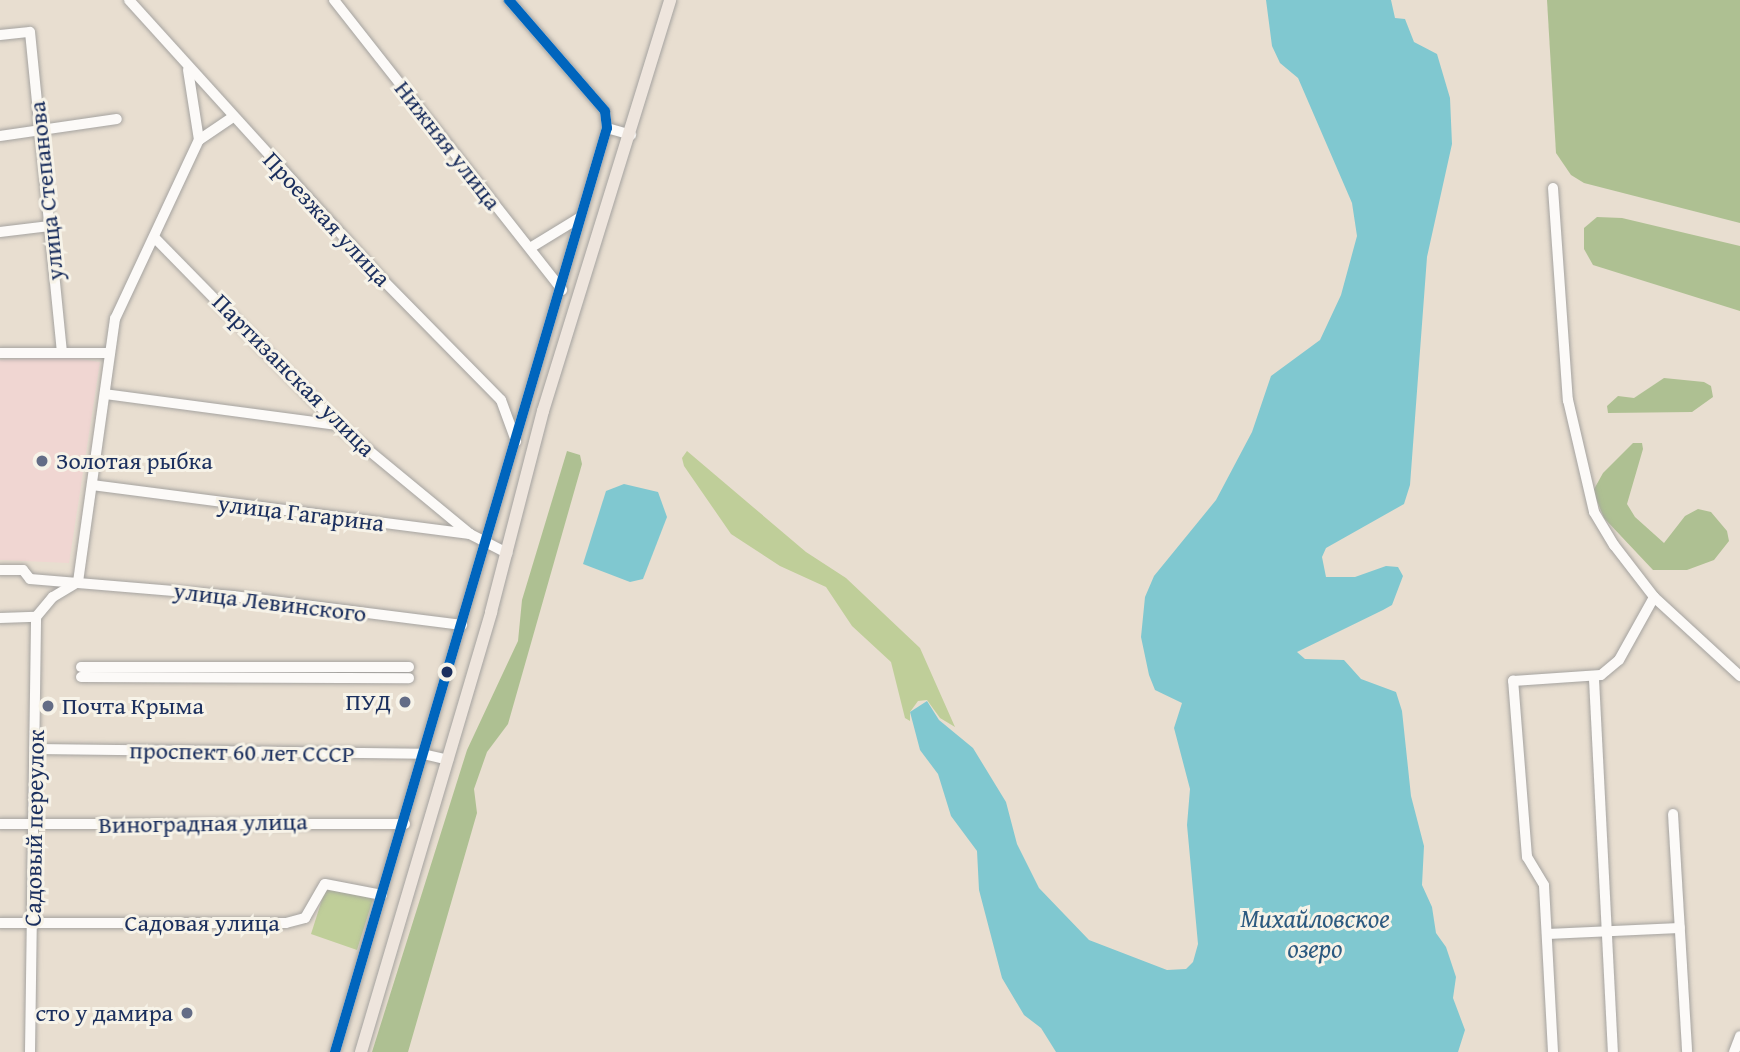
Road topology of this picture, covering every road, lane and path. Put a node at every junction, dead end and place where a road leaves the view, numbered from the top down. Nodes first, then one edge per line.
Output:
1 (128, 0) edge
2 (334, 0) edge
3 (509, 0) edge
4 (670, 0) edge
5 (0, 35) edge
6 (188, 70) junction
7 (233, 117) junction
8 (117, 119) dead end
9 (607, 128) junction
10 (41, 131) junction
11 (631, 135) junction
12 (0, 136) edge
13 (199, 140) junction
14 (1553, 188) dead end
15 (579, 218) junction
16 (50, 226) junction
17 (0, 232) edge
18 (155, 237) junction
19 (530, 248) junction
20 (562, 290) junction
21 (62, 350) junction
22 (110, 353) junction
23 (0, 354) edge
24 (105, 394) junction
25 (338, 425) junction
26 (517, 442) junction
27 (92, 485) junction
28 (470, 534) junction
29 (486, 540) junction
30 (507, 552) junction
31 (0, 570) edge
32 (78, 582) junction
33 (1654, 597) junction
34 (36, 617) junction
35 (0, 618) edge
36 (462, 625) junction
37 (81, 672) dead end
38 (409, 673) dead end
39 (1740, 676) edge
40 (1594, 679) junction
41 (36, 749) junction
42 (423, 754) junction
43 (448, 760) junction
44 (1673, 814) dead end
45 (0, 824) edge
46 (405, 824) junction
47 (35, 825) junction
48 (382, 895) junction
49 (32, 922) junction
50 (0, 923) edge
51 (1680, 928) junction
52 (1608, 932) junction
53 (1547, 934) junction
54 (1740, 1035) edge
55 (30, 1052) edge
56 (335, 1052) edge
57 (361, 1052) edge
58 (1553, 1052) edge
59 (1613, 1052) edge
60 (1687, 1052) edge
61 (1734, 1052) edge

1 - 6 street, Проезжая улица
2 - 19 street, Нижняя улица
3 - 9 street
4 - 11 main road
5 - 10 street, улица Степанова
6 - 7 street, Проезжая улица
6 - 13 street
7 - 13 street
7 - 26 street, Проезжая улица
8 - 10 street
9 - 11 street
9 - 15 street
10 - 12 street
10 - 16 street, улица Степанова
11 - 30 main road
13 - 18 street
14 - 33 street
15 - 19 street
15 - 20 street
16 - 17 street
16 - 21 street, улица Степанова
18 - 22 street
18 - 25 street, Партизанская улица
19 - 20 street, Нижняя улица
20 - 26 street
21 - 22 street
21 - 23 street
22 - 24 street
24 - 25 street
24 - 27 street
25 - 28 street, Партизанская улица
26 - 29 street
27 - 28 street, улица Гагарина
27 - 32 street
28 - 29 street, улица Гагарина
29 - 30 street, улица Гагарина
29 - 36 street
30 - 43 main road
31 - 32 street, улица Левинского
32 - 34 street
32 - 36 street, улица Левинского
33 - 39 street
33 - 40 street
34 - 35 street
34 - 41 street, Садовый переулок
36 - 42 street
37 - 38 street
40 - 52 street
40 - 53 street
41 - 42 street, проспект 60 лет СССР
41 - 47 street, Садовый переулок
42 - 43 street, проспект 60 лет СССР
42 - 46 street
43 - 57 main road
44 - 51 street
45 - 47 street, Виноградная улица
46 - 47 street, Виноградная улица
46 - 48 street
47 - 49 street, Садовый переулок
48 - 49 street, Садовая улица
48 - 56 street
49 - 50 street, Садовая улица
49 - 55 street, Садовый переулок
51 - 52 street
51 - 60 street
52 - 53 street
52 - 59 street
53 - 58 street
54 - 61 street

